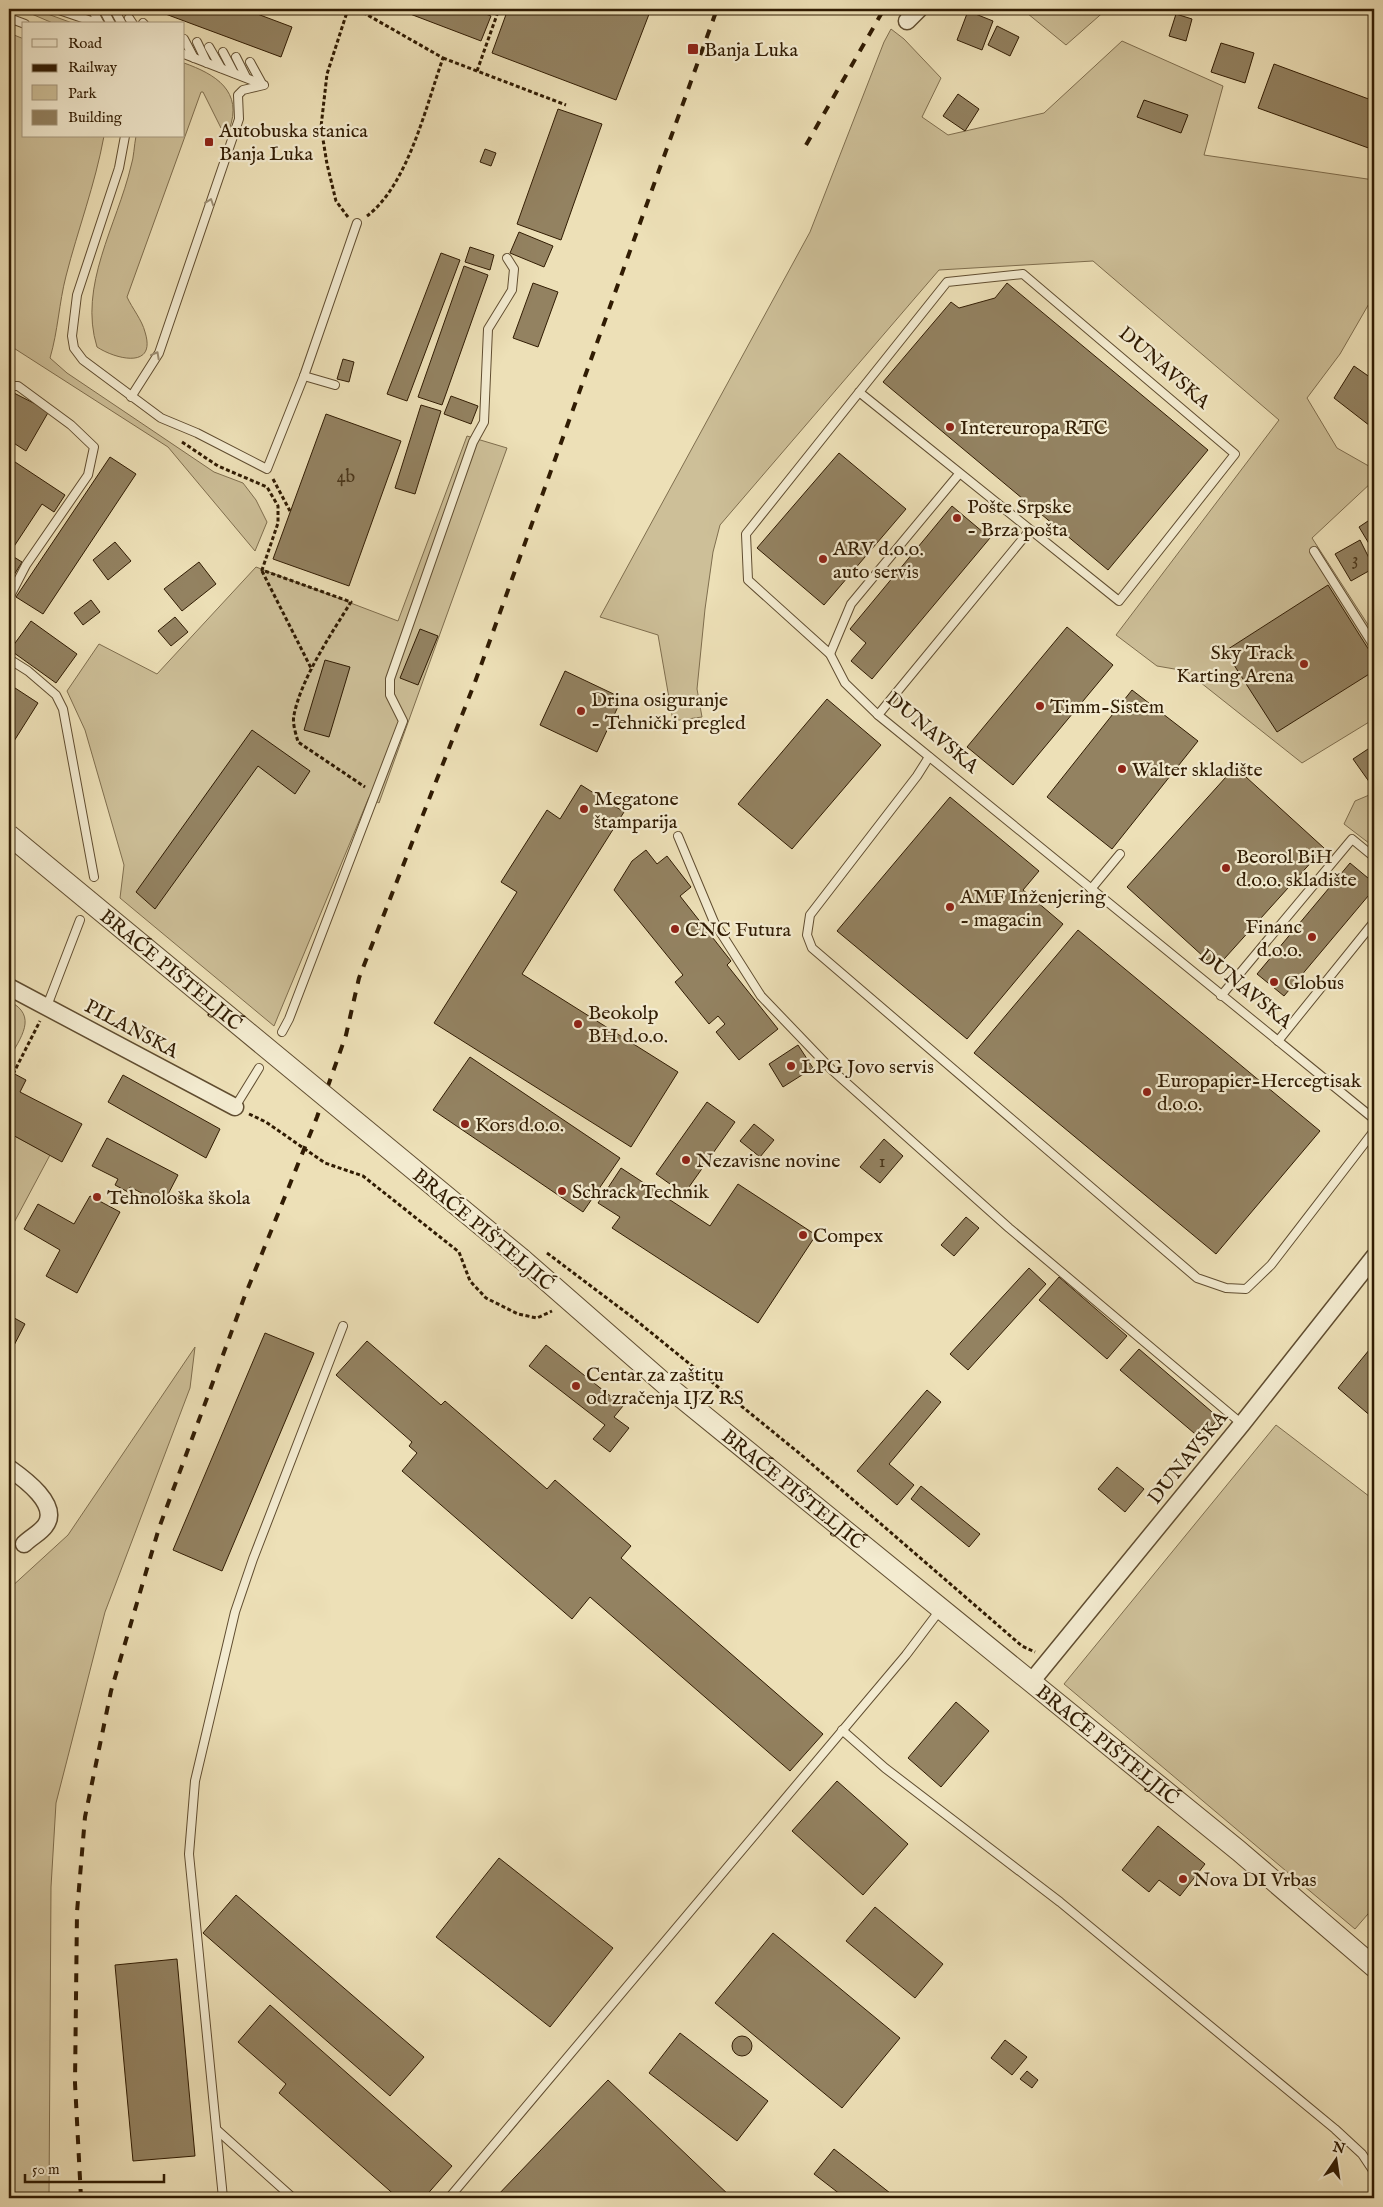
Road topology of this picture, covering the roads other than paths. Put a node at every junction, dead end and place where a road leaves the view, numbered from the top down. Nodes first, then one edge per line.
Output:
1 (59, 9) edge
2 (81, 9) edge
3 (92, 9) edge
4 (103, 9) edge
5 (920, 9) edge
6 (72, 12) edge
7 (116, 13) dead end
8 (9, 18) edge
9 (87, 20) junction
10 (94, 22) edge
11 (99, 22) edge
12 (110, 22) edge
13 (121, 22) edge
14 (907, 22) dead end
15 (22, 23) edge
16 (185, 41) edge
17 (197, 42) dead end
18 (209, 46) dead end
19 (223, 52) dead end
20 (185, 54) edge
21 (236, 57) dead end
22 (194, 58) junction
23 (250, 62) dead end
24 (207, 63) junction
25 (221, 68) junction
26 (234, 73) junction
27 (246, 77) junction
28 (261, 82) junction
29 (125, 138) edge
30 (357, 223) road end
31 (507, 258) dead end
32 (304, 376) junction
33 (335, 385) dead end
34 (9, 386) edge
35 (859, 392) junction
36 (132, 397) junction
37 (959, 474) junction
38 (1030, 530) junction
39 (1314, 551) dead end
40 (9, 598) edge
41 (1374, 646) edge
42 (830, 654) junction
43 (9, 659) edge
44 (878, 715) junction
45 (929, 757) junction
46 (9, 835) edge
47 (678, 836) dead end
48 (1120, 854) dead end
49 (1374, 857) edge
50 (94, 877) dead end
51 (1091, 889) junction
52 (80, 920) dead end
53 (1374, 922) edge
54 (9, 987) edge
55 (1221, 996) junction
56 (47, 1006) junction
57 (282, 1032) dead end
58 (1278, 1041) junction
59 (259, 1068) dead end
60 (234, 1107) joint
61 (1374, 1119) edge
62 (1374, 1131) edge
63 (1374, 1257) edge
64 (343, 1326) dead end
65 (1242, 1424) junction
66 (9, 1468) edge
67 (24, 1544) dead end
68 (941, 1608) junction
69 (1031, 1682) junction
70 (842, 1730) junction
71 (1374, 1967) edge
72 (217, 2130) junction
73 (1374, 2172) edge
74 (223, 2198) edge
75 (293, 2198) edge
76 (449, 2198) edge

1 - 6 lane
2 - 9 lane
3 - 11 lane
4 - 12 lane
5 - 14 street
6 - 9 lane
7 - 13 lane
8 - 15 lane
9 - 10 lane
16 - 22 lane
17 - 24 lane
18 - 25 lane
19 - 26 lane
20 - 22 lane
21 - 27 lane
22 - 24 lane
23 - 28 lane
24 - 25 lane
25 - 26 lane
26 - 27 lane
27 - 28 lane
36 -> 28 lane
29 - 36 lane
30 - 32 lane
31 - 57 lane
32 - 33 lane
32 - 36 lane
34 - 40 lane
35 - 37 lane, DUNAVSKA
35 - 38 lane, DUNAVSKA
35 - 42 lane, DUNAVSKA
37 - 38 lane, DUNAVSKA
37 - 42 lane
38 - 44 lane
39 - 41 lane
42 - 44 lane, DUNAVSKA
43 - 50 lane
44 - 45 lane, DUNAVSKA
45 - 51 lane, DUNAVSKA
45 - 62 lane
46 - 68 street, BRAĆE PIŠTELJIĆ, bridge
47 - 65 lane
48 - 51 lane
49 - 55 lane
51 - 55 lane, DUNAVSKA
52 - 56 lane
53 - 58 lane
54 - 56 street, PILANSKA
55 - 58 lane, DUNAVSKA
56 - 60 street, PILANSKA
58 - 61 lane, DUNAVSKA
59 - 60 lane
63 - 65 street, DUNAVSKA
64 - 72 lane
65 - 69 street, DUNAVSKA
66 - 67 street
68 - 69 street, BRAĆE PIŠTELJIĆ
68 - 70 lane
69 - 71 street, BRAĆE PIŠTELJIĆ
70 - 73 lane
70 - 76 lane
72 - 74 lane
72 - 75 lane

